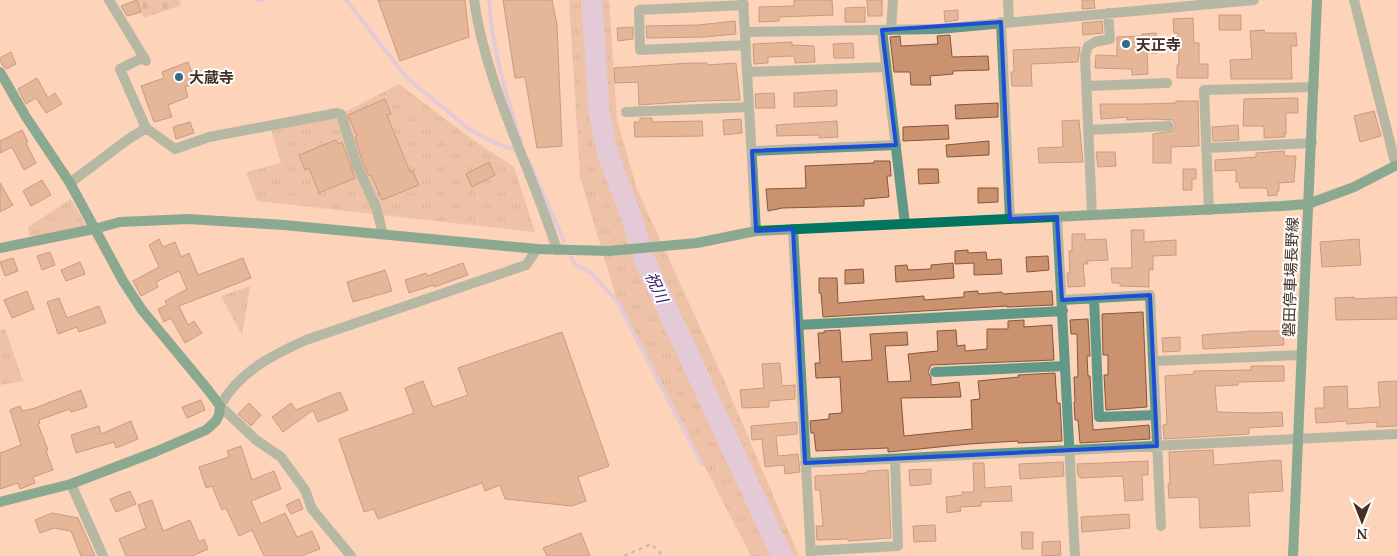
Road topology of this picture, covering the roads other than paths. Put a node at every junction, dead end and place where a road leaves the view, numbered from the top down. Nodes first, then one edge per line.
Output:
1 (109, 0) edge
2 (474, 0) edge
3 (893, 0) edge
4 (1008, 0) edge
5 (1254, 0) edge
6 (1317, 0) edge
7 (1354, 0) edge
8 (744, 2) edge
9 (1145, 4) edge
10 (1108, 13) junction
11 (1005, 22) junction
12 (886, 30) junction
13 (745, 32) junction
14 (746, 45) junction
15 (886, 67) junction
16 (0, 72) edge
17 (748, 72) junction
18 (1167, 82) dead end
19 (1087, 86) junction
20 (1314, 87) junction
21 (749, 107) junction
22 (626, 112) dead end
23 (1169, 126) dead end
24 (146, 128) junction
25 (1089, 130) junction
26 (1312, 143) junction
27 (896, 145) junction
28 (1206, 148) junction
29 (752, 151) junction
30 (1396, 166) edge
31 (70, 183) junction
32 (1308, 204) junction
33 (1209, 210) junction
34 (1092, 216) junction
35 (1058, 217) junction
36 (1010, 219) junction
37 (905, 224) junction
38 (94, 230) junction
39 (793, 230) junction
40 (756, 231) junction
41 (383, 234) junction
42 (0, 248) edge
43 (537, 248) junction
44 (557, 250) junction
45 (1094, 298) junction
46 (1063, 305) junction
47 (798, 325) junction
48 (1302, 355) junction
49 (1153, 361) junction
50 (1065, 366) junction
51 (935, 372) dead end
52 (220, 406) junction
53 (1156, 415) junction
54 (1397, 434) edge
55 (1298, 439) junction
56 (1157, 446) junction
57 (1069, 450) junction
58 (895, 459) junction
59 (805, 463) junction
60 (71, 484) junction
61 (0, 502) edge
62 (1161, 526) dead end
63 (810, 553) edge
64 (103, 556) edge
65 (351, 556) edge
66 (1075, 556) edge
67 (1293, 556) edge

1 - 24 street
2 - 44 street
3 - 12 street
4 - 11 street
5 - 9 street
6 - 20 street, 磐田停車場長野線
7 - 30 street
8 - 13 street
8 - 14 street
9 - 10 street
10 - 11 street
10 - 19 street
11 - 12 street
11 - 36 street
12 - 13 street
12 - 15 street
13 - 14 street
14 - 17 street
15 - 17 street
15 - 27 street
16 - 31 street
17 - 21 street
18 - 19 street
19 - 25 street
20 - 26 street, 磐田停車場長野線
20 - 28 street
21 - 22 street
21 - 29 street
23 - 25 street
24 - 31 street
24 - 41 street
25 - 34 street
26 - 28 street
26 - 32 street, 磐田停車場長野線
27 - 29 street
27 - 37 street
28 - 33 street
29 - 40 street
30 - 32 street
31 - 38 street
32 - 33 street
32 - 48 street, 磐田停車場長野線
33 - 34 street
34 - 35 street
35 - 36 street
35 - 46 street
36 - 37 street
37 - 39 street
38 - 41 street
38 - 42 street
38 - 52 street
39 - 40 street
39 - 47 street
40 - 44 street
41 - 43 street
43 - 44 street
43 - 52 street
45 - 46 street
45 - 49 street
45 - 53 street
46 - 47 street
46 - 50 street
47 - 59 street
48 - 49 street
48 - 55 street, 磐田停車場長野線
49 - 53 street
50 - 51 street
50 - 57 street
52 - 60 street
52 - 65 street
53 - 56 street
54 - 55 street
55 - 56 street
55 - 67 street, 磐田停車場長野線
56 - 57 street
56 - 62 street
57 - 58 street
57 - 66 street
58 - 59 street
58 - 63 street
59 - 63 street
60 - 61 street
60 - 64 street

